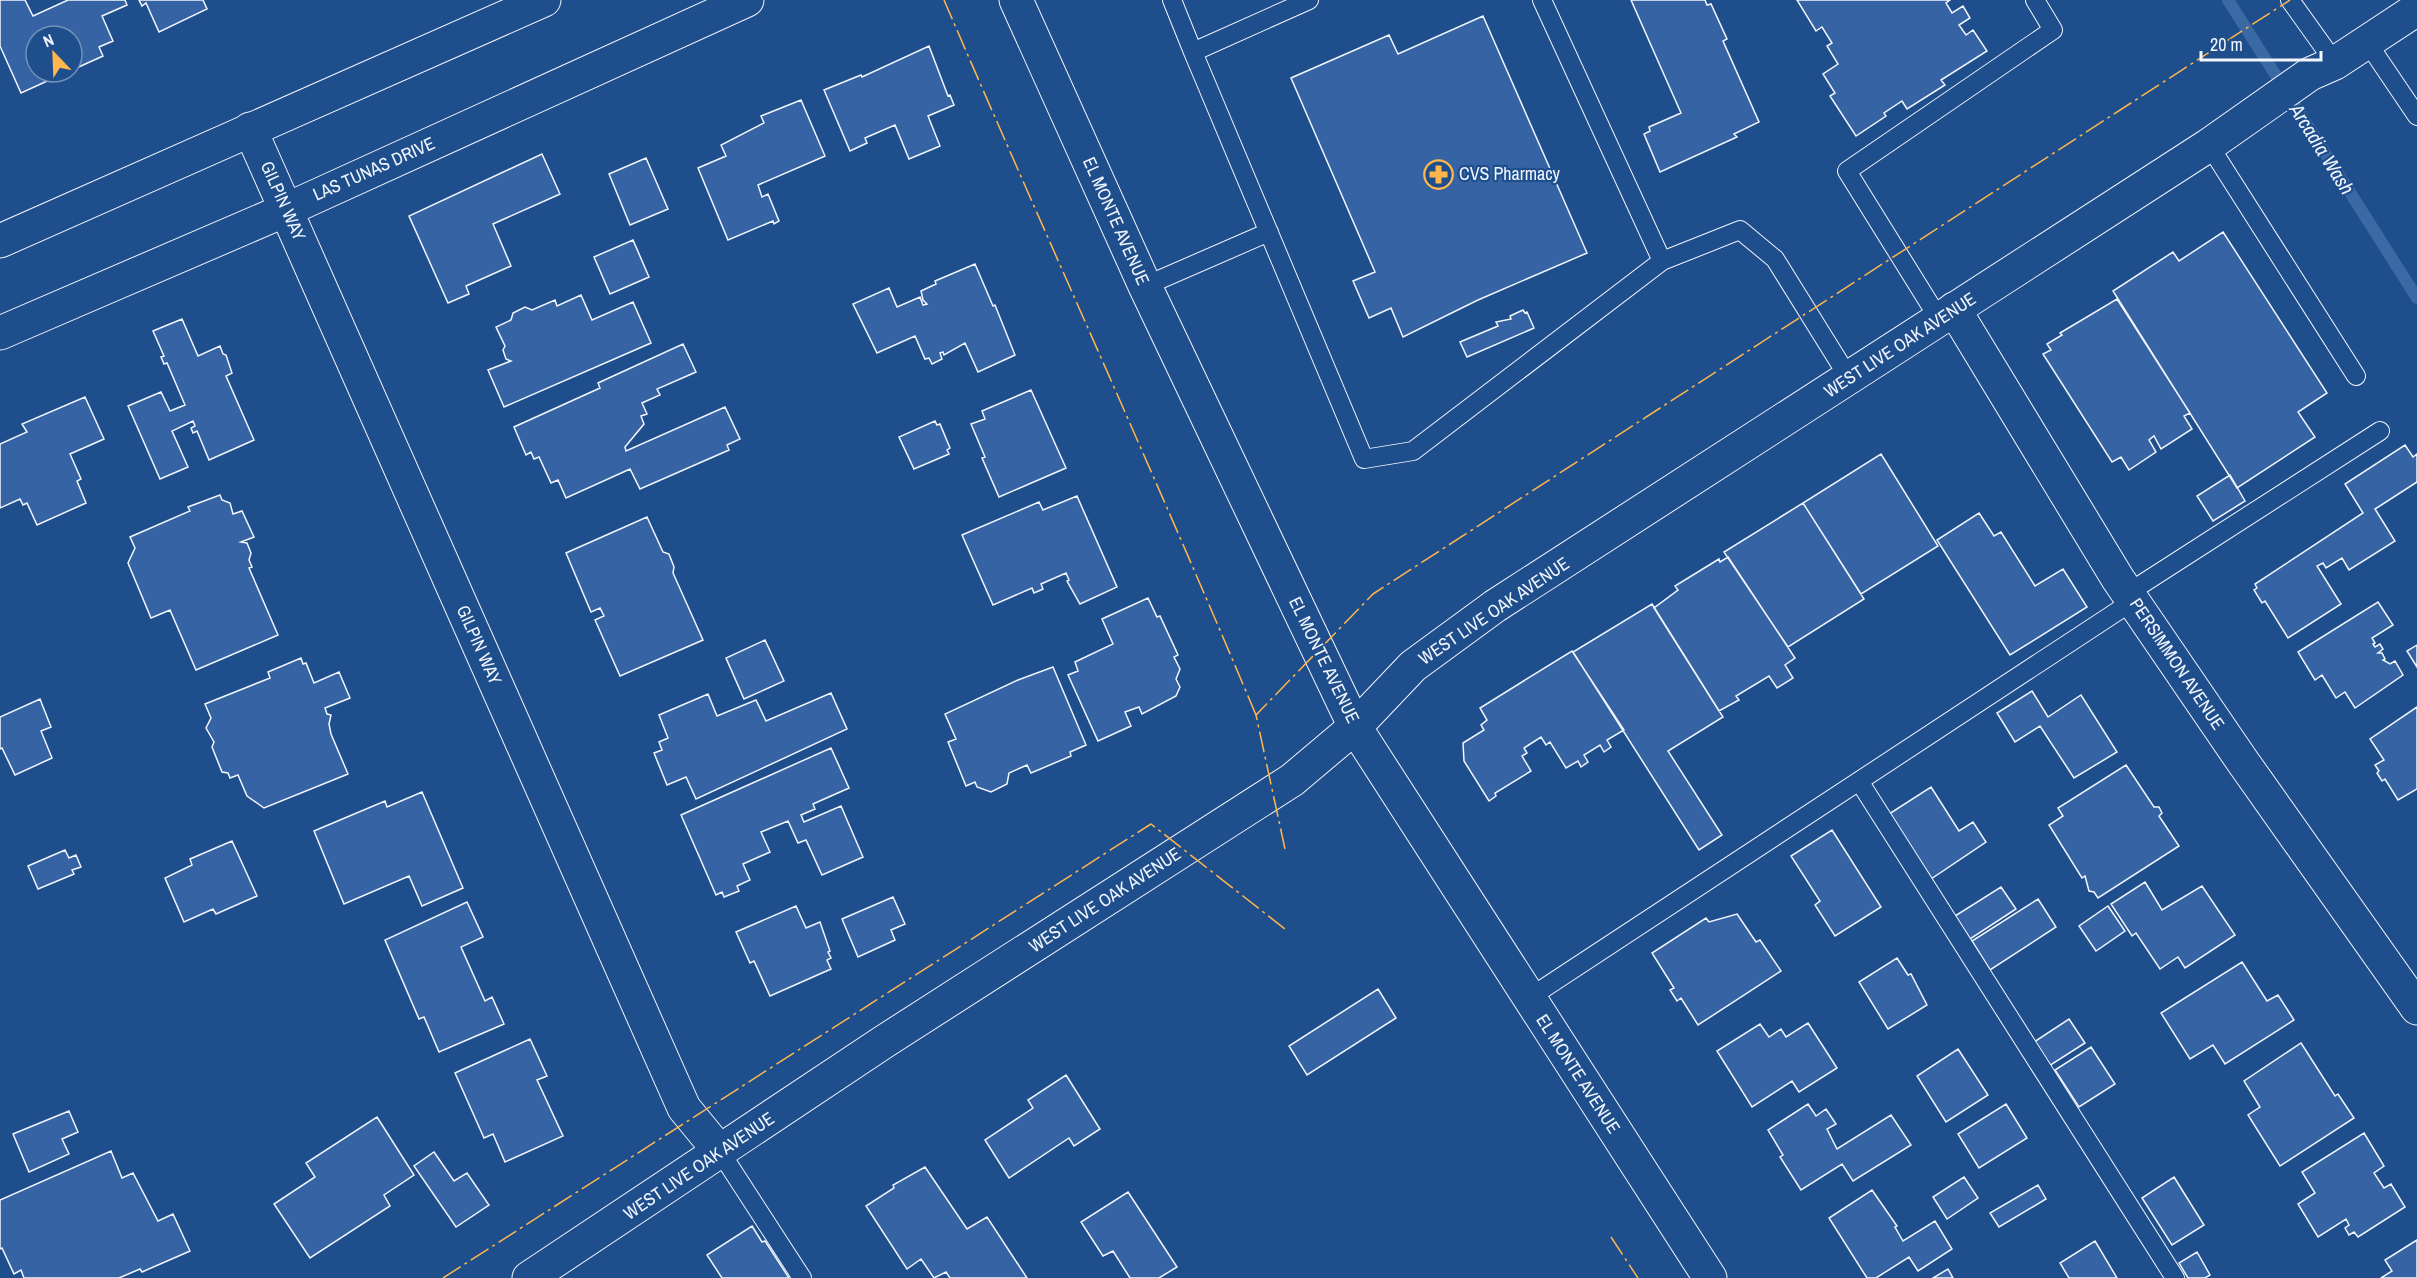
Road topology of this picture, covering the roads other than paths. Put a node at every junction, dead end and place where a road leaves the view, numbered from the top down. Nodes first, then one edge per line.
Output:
1 (544, 0) edge
2 (747, 0) edge
3 (1016, 0) edge
4 (1172, 0) edge
5 (1310, 0) edge
6 (1542, 0) edge
7 (2035, 0) edge
8 (2290, 0) edge
9 (2417, 9) edge
10 (2367, 42) junction
11 (1193, 52) junction
12 (2322, 69) junction
13 (2417, 116) edge
14 (250, 129) junction
15 (2209, 146) junction
16 (288, 209) junction
17 (1269, 232) junction
18 (0, 241) edge
19 (1662, 261) junction
20 (1145, 286) junction
21 (1947, 314) junction
22 (0, 333) edge
23 (2356, 376) dead end
24 (1849, 378) junction
25 (2380, 430) dead end
26 (2131, 597) junction
27 (1355, 727) junction
28 (1859, 781) junction
29 (1529, 998) junction
30 (2417, 1008) edge
31 (721, 1153) junction
32 (532, 1277) edge
33 (802, 1278) edge
34 (1710, 1278) edge
35 (2175, 1278) edge

1 - 14 street
2 - 16 street, LAS TUNAS DRIVE
3 - 20 street, EL MONTE AVENUE
4 - 11 lane
5 - 11 lane
6 - 19 lane
7 - 21 lane
8 - 12 lane
9 - 10 street, WEST LIVE OAK AVENUE
10 - 12 street, WEST LIVE OAK AVENUE
10 - 13 lane
11 - 17 lane
12 - 15 street, WEST LIVE OAK AVENUE
14 - 16 street, GILPIN WAY
14 - 18 street
15 - 21 street, WEST LIVE OAK AVENUE
15 - 23 lane
16 - 22 street, LAS TUNAS DRIVE
16 - 31 street, GILPIN WAY
17 - 19 lane
17 - 20 lane
19 - 24 lane
20 - 27 street, EL MONTE AVENUE
21 - 24 street, WEST LIVE OAK AVENUE
21 - 26 street, PERSIMMON AVENUE
24 - 27 street, WEST LIVE OAK AVENUE
25 - 26 lane
26 - 28 lane
26 - 30 street, PERSIMMON AVENUE
27 - 29 street, EL MONTE AVENUE
27 - 31 street, WEST LIVE OAK AVENUE
28 - 29 lane
28 - 35 lane
29 - 34 street, EL MONTE AVENUE
31 - 32 street, WEST LIVE OAK AVENUE
31 - 33 lane

